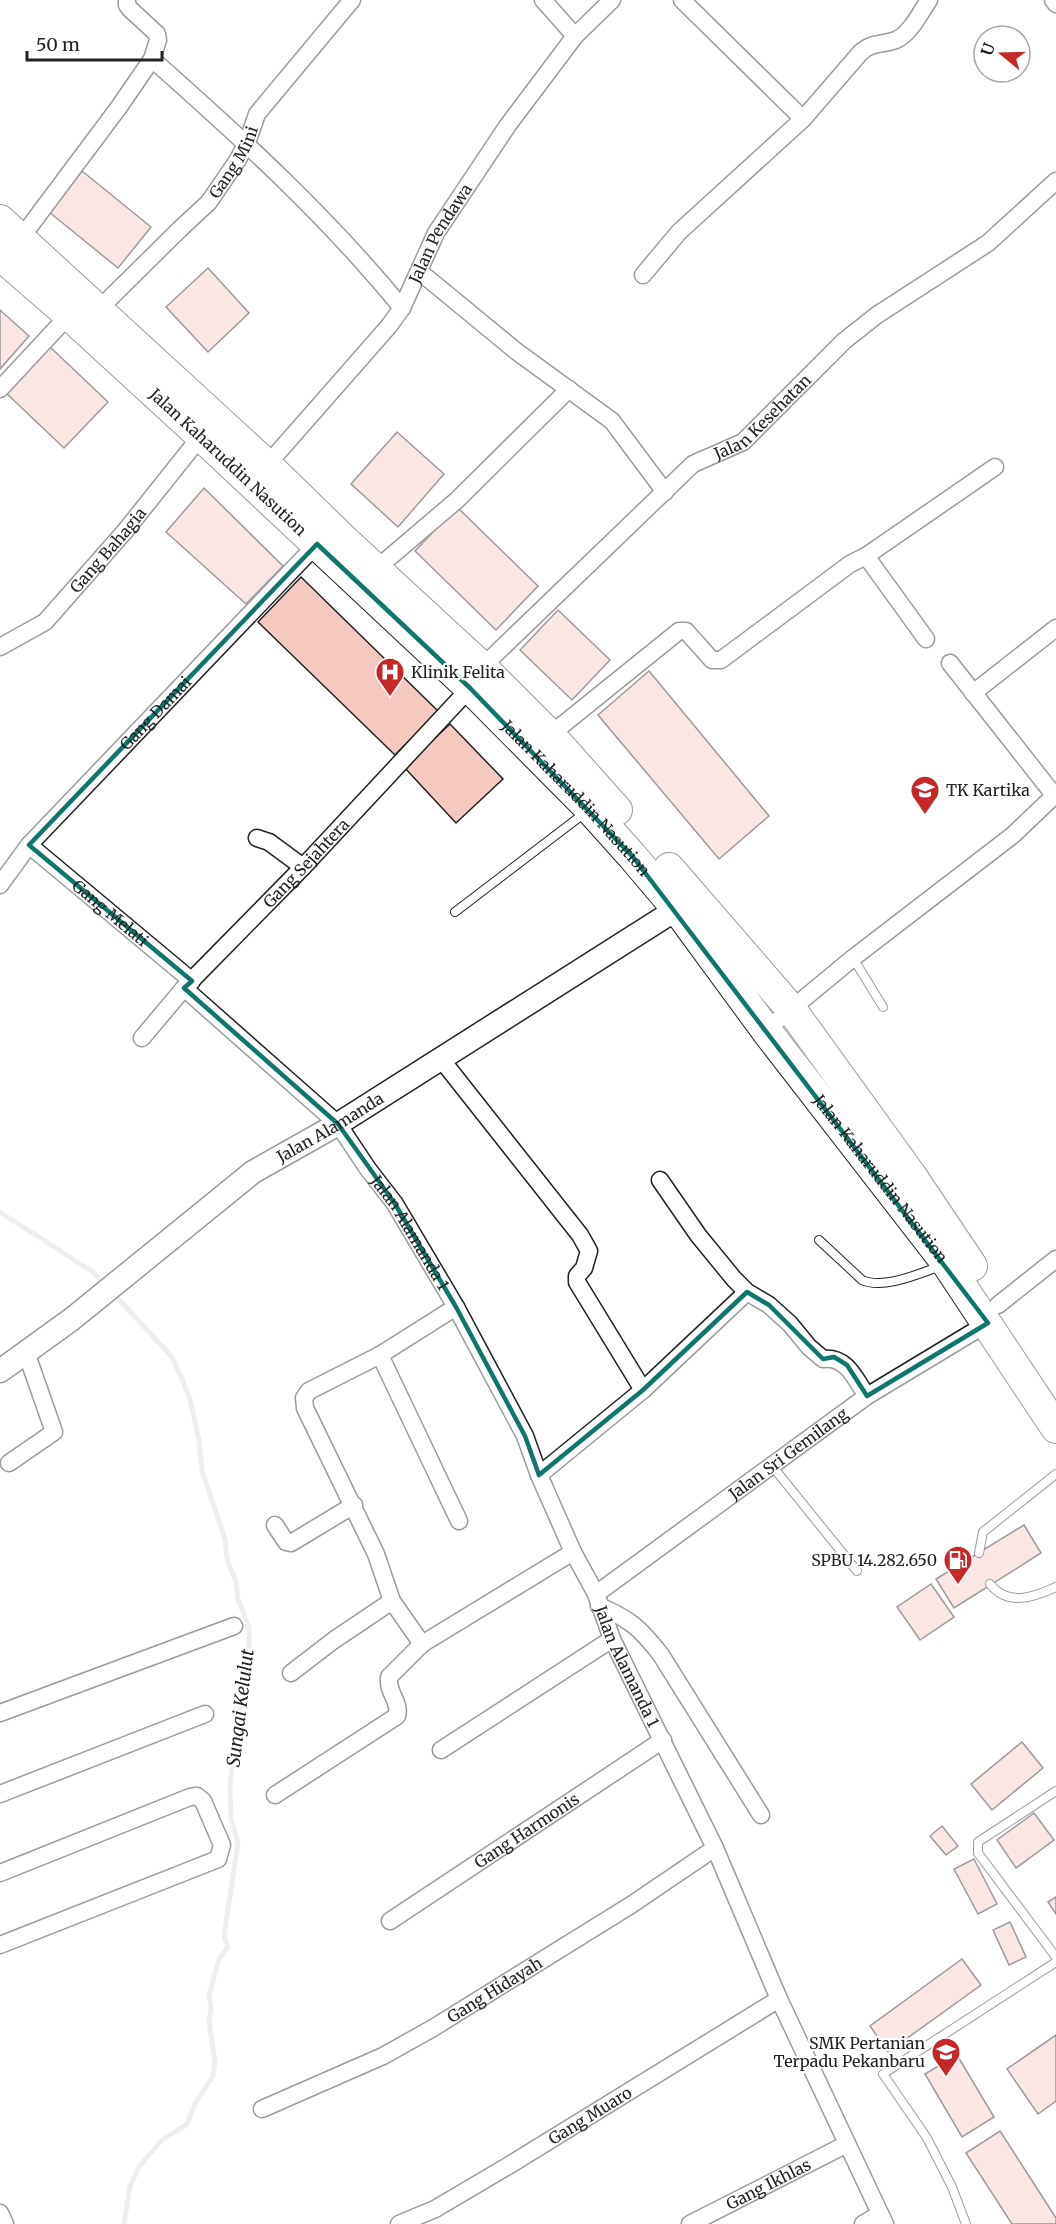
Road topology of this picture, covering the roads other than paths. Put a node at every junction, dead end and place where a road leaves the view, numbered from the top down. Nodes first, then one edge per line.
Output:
1 (127, 0) edge
2 (352, 0) edge
3 (543, 0) edge
4 (612, 0) edge
5 (682, 0) edge
6 (929, 0) edge
7 (1053, 0) edge
8 (1056, 4) edge
9 (575, 36) junction
10 (152, 59) junction
11 (803, 119) junction
12 (246, 143) junction
13 (1056, 182) edge
14 (7, 238) edge
15 (420, 272) junction
16 (643, 275) dead end
17 (402, 308) junction
18 (98, 310) junction
19 (69, 315) junction
20 (0, 389) edge
21 (569, 389) junction
22 (201, 436) junction
23 (267, 465) junction
24 (995, 467) dead end
25 (665, 492) junction
26 (317, 544) junction
27 (866, 556) junction
28 (376, 569) junction
29 (1056, 628) edge
30 (926, 639) dead end
31 (0, 647) edge
32 (950, 663) dead end
33 (476, 677) junction
34 (973, 693) junction
35 (550, 735) junction
36 (1055, 794) edge
37 (590, 809) junction
38 (257, 838) dead end
39 (29, 845) junction
40 (303, 867) junction
41 (0, 885) edge
42 (677, 909) junction
43 (455, 912) dead end
44 (854, 958) junction
45 (188, 984) junction
46 (884, 1007) dead end
47 (791, 1009) junction
48 (766, 1030) junction
49 (142, 1038) dead end
50 (441, 1059) junction
51 (338, 1125) junction
52 (660, 1180) dead end
53 (819, 1240) dead end
54 (1056, 1259) edge
55 (947, 1264) junction
56 (747, 1292) junction
57 (456, 1307) junction
58 (993, 1314) junction
59 (26, 1352) junction
60 (380, 1354) junction
61 (0, 1371) edge
62 (643, 1390) junction
63 (1056, 1390) edge
64 (867, 1396) junction
65 (1056, 1428) edge
66 (9, 1463) dead end
67 (773, 1467) junction
68 (1056, 1473) edge
69 (539, 1475) junction
70 (354, 1505) junction
71 (459, 1521) dead end
72 (275, 1525) dead end
73 (573, 1552) junction
74 (979, 1553) dead end
75 (857, 1571) dead end
76 (990, 1584) dead end
77 (1056, 1587) edge
78 (392, 1600) junction
79 (598, 1600) junction
80 (234, 1626) dead end
81 (612, 1640) junction
82 (422, 1644) junction
83 (291, 1673) dead end
84 (0, 1713) edge
85 (205, 1714) dead end
86 (663, 1740) junction
87 (441, 1750) dead end
88 (1056, 1791) edge
89 (0, 1794) edge
90 (275, 1795) dead end
91 (761, 1815) dead end
92 (715, 1848) junction
93 (0, 1872) edge
94 (390, 1921) dead end
95 (0, 1945) edge
96 (1056, 1957) edge
97 (1056, 1962) edge
98 (779, 1999) junction
99 (262, 2109) dead end
100 (847, 2144) junction
101 (0, 2213) edge
102 (883, 2219) edge
103 (5, 2224) edge
104 (399, 2224) edge
105 (690, 2224) edge
106 (862, 2224) edge
107 (966, 2224) edge

1 - 10 street
2 - 12 street, Gang Mini
3 - 9 street
4 - 9 street, Jalan Pendawa
5 - 11 street
6 - 11 street
7 - 8 street
9 - 15 street, Jalan Pendawa
10 - 12 street
10 - 14 street
11 - 16 street
12 - 17 street
12 - 18 street, Gang Mini
13 - 25 street, Jalan Kesehatan
14 - 18 highway, Jalan Kaharuddin Nasution
14 - 19 highway, Jalan Kaharuddin Nasution
15 - 17 street, Jalan Pendawa
15 - 21 street
17 - 23 street, Jalan Pendawa
18 - 23 highway, Jalan Kaharuddin Nasution
19 - 20 street
19 - 22 highway, Jalan Kaharuddin Nasution
21 - 25 street
21 - 28 street
22 - 26 highway, Jalan Kaharuddin Nasution
22 - 31 street, Gang Bahagia
23 - 28 highway, Jalan Kaharuddin Nasution
24 - 27 street
25 - 33 street, Jalan Kesehatan
26 - 33 highway, Jalan Kaharuddin Nasution
26 - 39 street, Gang Damai
27 - 30 street
27 - 35 street
28 - 33 highway, Jalan Kaharuddin Nasution
29 - 34 street
32 - 34 street
33 - 35 highway, Jalan Kaharuddin Nasution
33 - 37 highway, Jalan Kaharuddin Nasution
33 - 40 street, Gang Sejahtera
34 - 36 street
35 - 47 highway, Jalan Kaharuddin Nasution
36 - 44 street
37 - 42 highway, Jalan Kaharuddin Nasution
37 - 43 lane
38 - 40 street
39 - 41 street, Gang Damai
39 - 45 street, Gang Melati
40 - 45 street, Gang Sejahtera
42 - 48 highway, Jalan Kaharuddin Nasution
42 - 50 street, Jalan Alamanda
44 - 46 lane
44 - 47 street
45 - 49 street, Gang Sejahtera
45 - 51 street, Gang Melati
47 - 48 street
47 - 58 highway, Jalan Kaharuddin Nasution
48 - 55 highway, Jalan Kaharuddin Nasution
50 - 51 street, Jalan Alamanda
50 - 62 street
51 - 57 street, Jalan Alamanda 1
51 - 59 street, Jalan Alamanda
52 - 56 street
53 - 55 lane
54 - 58 street, Jalan Sri Gemilang
55 - 58 highway, Jalan Kaharuddin Nasution
56 - 62 street
56 - 64 street
57 - 60 street
57 - 69 street, Jalan Alamanda 1
58 - 63 highway, Jalan Kaharuddin Nasution
58 - 64 street, Jalan Sri Gemilang
58 - 65 highway, Jalan Kaharuddin Nasution
59 - 61 street, Jalan Alamanda
59 - 66 street
60 - 70 street
60 - 71 street
62 - 69 street
64 - 67 street, Jalan Sri Gemilang
67 - 75 lane
67 - 79 street, Jalan Sri Gemilang
68 - 74 lane
69 - 73 street, Jalan Alamanda 1
70 - 72 street
70 - 78 street
73 - 79 street, Jalan Alamanda 1
73 - 82 street
76 - 77 lane
78 - 82 street
78 - 83 street
79 - 81 street, Jalan Alamanda 1
79 - 91 street
80 - 84 street
81 - 86 street, Jalan Alamanda 1
81 - 87 street
82 - 90 street
85 - 89 street
86 - 92 street, Jalan Alamanda 1
86 - 94 street, Gang Harmonis
88 - 96 lane
92 - 98 street, Jalan Alamanda 1
92 - 99 street, Gang Hidayah
93 - 95 street
97 - 107 lane
98 - 100 street, Jalan Alamanda 1
98 - 104 street, Gang Muaro
100 - 102 street, Jalan Alamanda 1
100 - 105 street, Gang Ikhlas
101 - 103 street
102 - 106 street

